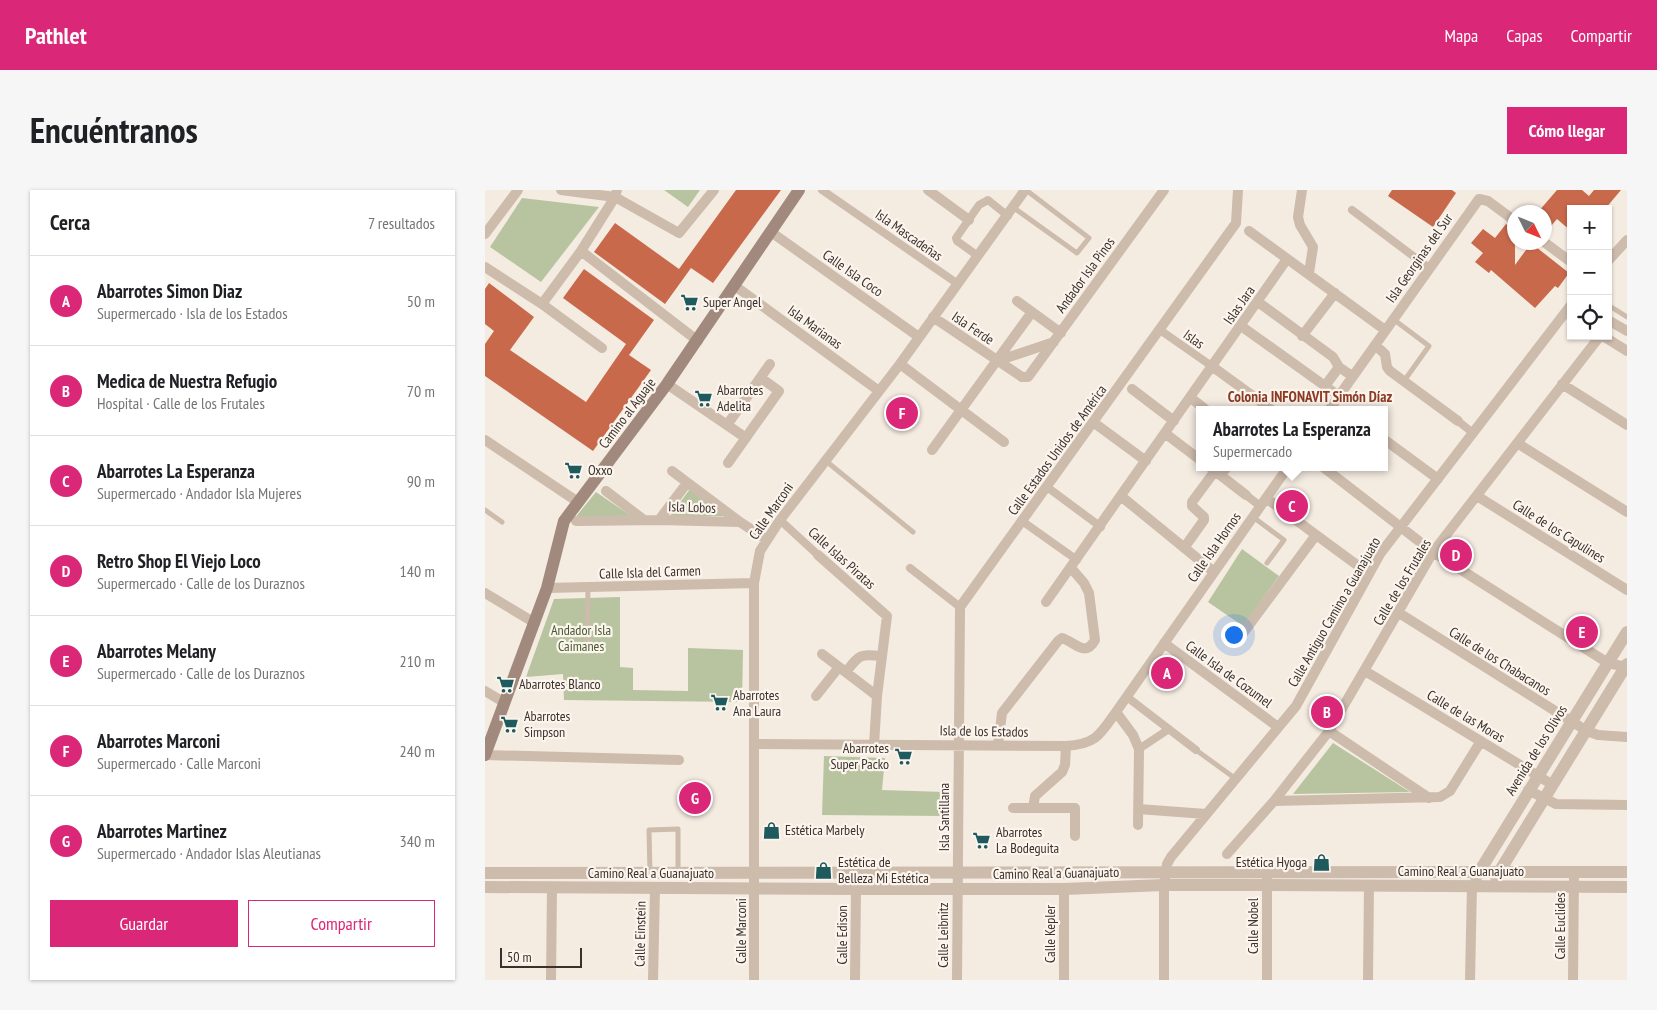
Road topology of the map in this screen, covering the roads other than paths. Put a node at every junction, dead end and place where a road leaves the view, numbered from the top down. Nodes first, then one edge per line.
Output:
1 (518, 190) edge
2 (561, 190) edge
3 (714, 190) edge
4 (799, 190) edge
5 (822, 190) edge
6 (928, 190) edge
7 (1025, 190) edge
8 (1164, 190) edge
9 (1238, 190) edge
10 (1302, 190) edge
11 (616, 193) edge
12 (1352, 210) dead end
13 (1011, 212) junction
14 (1507, 215) edge
15 (969, 220) junction
16 (1249, 231) dead end
17 (771, 232) junction
18 (485, 234) edge
19 (1627, 240) edge
20 (1552, 248) edge
21 (581, 252) junction
22 (978, 256) junction
23 (1612, 257) edge
24 (1287, 259) junction
25 (1567, 259) edge
26 (485, 268) edge
27 (1429, 268) junction
28 (1309, 274) junction
29 (958, 284) junction
30 (735, 286) junction
31 (1335, 293) junction
32 (1017, 301) dead end
33 (1258, 302) junction
34 (542, 304) junction
35 (1612, 308) edge
36 (1032, 312) junction
37 (1567, 314) edge
38 (933, 317) junction
39 (1627, 317) edge
40 (1393, 319) junction
41 (1612, 324) edge
42 (1241, 326) junction
43 (1160, 330) junction
44 (1385, 330) junction
45 (1627, 332) edge
46 (1061, 333) junction
47 (1302, 336) junction
48 (919, 337) junction
49 (1598, 340) edge
50 (1608, 340) edge
51 (698, 341) junction
52 (1054, 342) junction
53 (1375, 345) junction
54 (602, 348) dead end
55 (1627, 351) edge
56 (997, 361) junction
57 (770, 364) dead end
58 (899, 364) junction
59 (1213, 367) junction
60 (1339, 367) junction
61 (1352, 376) junction
62 (1028, 377) joint
63 (761, 378) junction
64 (1123, 381) junction
65 (1404, 381) junction
66 (667, 384) junction
67 (1562, 384) junction
68 (1325, 386) junction
69 (1132, 389) joint
70 (879, 391) junction
71 (1191, 398) junction
72 (1334, 403) edge
73 (1201, 406) edge
74 (1267, 406) edge
75 (962, 410) junction
76 (1174, 421) junction
77 (1457, 421) joint
78 (1093, 422) junction
79 (727, 425) junction
80 (1627, 425) edge
81 (1473, 433) junction
82 (1166, 434) junction
83 (746, 438) junction
84 (485, 440) edge
85 (1004, 442) dead end
86 (1388, 442) edge
87 (1517, 443) junction
88 (932, 450) dead end
89 (1196, 458) edge
90 (826, 460) junction
91 (1146, 462) junction
92 (728, 463) dead end
93 (672, 471) dead end
94 (1217, 471) edge
95 (1219, 471) edge
96 (1283, 471) edge
97 (1328, 471) edge
98 (1438, 479) junction
99 (687, 483) junction
100 (1047, 487) junction
101 (606, 491) dead end
102 (1246, 495) joint
103 (1477, 496) junction
104 (1121, 497) junction
105 (578, 502) junction
106 (1263, 502) junction
107 (485, 510) edge
108 (1627, 512) edge
109 (1253, 516) junction
110 (644, 520) junction
111 (659, 520) junction
112 (780, 520) junction
113 (576, 521) dead end
114 (1023, 521) junction
115 (502, 522) dead end
116 (740, 522) junction
117 (1101, 527) junction
118 (1401, 528) junction
119 (913, 532) dead end
120 (1316, 535) junction
121 (767, 539) junction
122 (1184, 548) junction
123 (1433, 552) junction
124 (818, 555) joint
125 (1267, 563) dead end
126 (1074, 564) junction
127 (1357, 565) dead end
128 (909, 568) dead end
129 (1214, 572) junction
130 (754, 583) junction
131 (587, 587) junction
132 (547, 588) junction
133 (1627, 590) edge
134 (485, 593) edge
135 (1046, 602) dead end
136 (960, 607) junction
137 (1399, 613) junction
138 (535, 623) junction
139 (1627, 632) edge
140 (1238, 640) dead end
141 (1164, 643) junction
142 (587, 646) dead end
143 (822, 654) dead end
144 (882, 656) junction
145 (1608, 663) junction
146 (1627, 666) edge
147 (843, 670) junction
148 (1365, 671) junction
149 (485, 691) edge
150 (816, 696) dead end
151 (877, 696) junction
152 (1127, 697) junction
153 (505, 703) junction
154 (1116, 712) junction
155 (1571, 722) junction
156 (1279, 727) junction
157 (1169, 729) junction
158 (1329, 731) junction
159 (1587, 731) junction
160 (1627, 737) edge
161 (1481, 741) junction
162 (754, 744) junction
163 (958, 744) junction
164 (874, 745) junction
165 (998, 745) junction
166 (1066, 746) junction
167 (1139, 749) junction
168 (1196, 750) joint
169 (485, 755) edge
170 (679, 760) dead end
171 (1537, 776) junction
172 (1235, 779) junction
173 (1553, 785) junction
174 (1528, 790) junction
175 (1429, 798) junction
176 (1545, 799) junction
177 (1274, 801) junction
178 (1627, 805) edge
179 (1013, 808) dead end
180 (1033, 808) junction
181 (1138, 809) junction
182 (1206, 814) junction
183 (1138, 825) dead end
184 (1075, 836) dead end
185 (1227, 854) dead end
186 (1479, 871) junction
187 (1500, 871) junction
188 (1165, 872) junction
189 (1267, 872) junction
190 (1574, 872) junction
191 (1627, 872) edge
192 (485, 873) edge
193 (650, 874) junction
194 (678, 874) junction
195 (755, 874) junction
196 (957, 874) junction
197 (1164, 885) junction
198 (1267, 885) junction
199 (1369, 885) junction
200 (1471, 885) junction
201 (1491, 886) junction
202 (485, 887) edge
203 (552, 887) junction
204 (1574, 887) junction
205 (1627, 887) edge
206 (655, 889) junction
207 (755, 889) junction
208 (856, 889) junction
209 (957, 889) junction
210 (1064, 889) junction
211 (551, 980) edge
212 (653, 980) edge
213 (754, 980) edge
214 (855, 980) edge
215 (957, 980) edge
216 (1064, 980) edge
217 (1164, 980) edge
218 (1267, 980) edge
219 (1368, 980) edge
220 (1470, 980) edge
221 (1573, 980) edge

1 - 18 street
2 - 11 street
3 - 11 street
4 - 17 main road, Camino al Aguaje
5 - 29 street, Isla Mascadeñas
6 - 15 street
7 - 13 street, Calle Marconi
7 - 13 lane
8 - 46 street, Andador Isla Pinos
9 - 43 street, Calle Estados Unidos de América
10 - 28 street
11 - 21 street
12 - 27 street
13 - 15 street
13 - 22 street, Calle Marconi
14 - 27 street, Isla Georginas del Sur
15 - 22 street
16 - 24 street
17 - 30 main road, Camino al Aguaje
17 - 48 street, Calle Isla Coco
19 - 23 street
20 - 25 street
21 - 34 street
21 - 51 street
22 - 29 street, Calle Marconi
24 - 28 street
24 - 33 street, Islas Jara
26 - 34 street
27 - 40 street, Isla Georginas del Sur
28 - 31 street
29 - 38 street, Calle Marconi
30 - 51 main road, Camino al Aguaje
30 - 70 street, Isla Marianas
31 - 44 street
31 - 47 street
32 - 36 street
33 - 42 street, Islas Jara
33 - 47 street
34 - 54 street
35 - 39 lane
36 - 46 street
36 - 56 street
37 - 81 street, Calle Antiguo Camino a Guanajuato
38 - 48 street, Calle Marconi
38 - 56 street, Isla Ferde
40 - 44 street, Isla Georginas del Sur
40 - 65 lane
41 - 45 street
42 - 59 street, Islas Jara
42 - 68 street
43 - 59 street, Islas
43 - 64 street, Calle Estados Unidos de América
44 - 53 street, Isla Georginas del Sur
46 - 52 street, Andador Isla Pinos
47 - 60 street
48 - 58 street, Calle Marconi
49 - 67 street, Calle de los Frutales
50 - 55 street
51 - 66 main road, Camino al Aguaje
52 - 56 street
52 - 62 street, Andador Isla Pinos
53 - 61 street
53 - 65 street
56 - 62 street, Isla Ferde
56 - 75 street
57 - 63 street
58 - 70 street, Calle Marconi
58 - 75 street
59 - 71 street, Islas Jara
59 - 74 street
60 - 61 street
60 - 68 street
61 - 72 street
63 - 79 street
63 - 83 street
64 - 69 street
64 - 78 street, Calle Estados Unidos de América
65 - 77 street
66 - 79 street
66 - 105 main road, Camino al Aguaje
67 - 80 street
67 - 87 street, Calle de los Frutales
68 - 72 street
69 - 76 street
70 - 90 street, Calle Marconi
71 - 73 street
71 - 76 street, Islas Jara
75 - 85 street
75 - 88 street
76 - 82 street, Islas Jara
77 - 81 street
78 - 91 street
78 - 100 street, Calle Estados Unidos de América
79 - 83 street
81 - 98 street, Calle Antiguo Camino a Guanajuato
82 - 89 street
82 - 91 street, Islas Jara
83 - 92 street
84 - 105 street
86 - 98 street
87 - 103 street, Calle de los Frutales
87 - 108 street
90 - 112 street, Calle Marconi
90 - 119 lane
91 - 104 street, Islas Jara
93 - 99 street, Isla Lobos
94 - 122 street
95 - 102 street
96 - 106 street, Calle Isla Hornos
97 - 118 street
98 - 118 street, Calle Antiguo Camino a Guanajuato
99 - 111 street
99 - 116 street, Isla Lobos
100 - 114 street, Calle Estados Unidos de América
100 - 117 street
101 - 110 street
102 - 106 street
103 - 123 street, Calle de los Frutales
103 - 133 street, Calle de los Capulines
104 - 117 street, Islas Jara
104 - 122 street
105 - 132 main road, Camino al Aguaje
106 - 109 street, Calle Isla Hornos
106 - 120 street
107 - 115 lane
109 - 125 lane
109 - 129 street, Calle Isla Hornos
110 - 111 street, Isla Lobos
110 - 113 street, Isla Lobos
111 - 116 street, Isla Lobos
112 - 121 street, Calle Marconi
112 - 124 street, Calle Islas Piratas
114 - 126 street
114 - 136 street, Calle Estados Unidos de América
116 - 121 street, Isla Lobos
117 - 126 street, Islas Jara
118 - 123 street
118 - 156 street, Calle Antiguo Camino a Guanajuato
120 - 127 street
120 - 140 street
121 - 130 street, Calle Marconi
122 - 129 street
123 - 137 street, Calle de los Frutales
123 - 145 street
124 - 144 street, Calle Islas Piratas
126 - 135 street, Islas Jara
126 - 165 street
128 - 136 street
129 - 141 street, Calle Isla Hornos
130 - 131 street, Calle Isla del Carmen
130 - 162 street, Calle Marconi
131 - 132 street, Calle Isla del Carmen
131 - 142 lane
132 - 138 main road, Camino al Aguaje
134 - 138 street
136 - 163 street
137 - 148 street, Calle de los Frutales
137 - 155 street, Calle de los Chabacanos
138 - 153 main road, Camino al Aguaje
139 - 145 street, Avenida de los Olivos
141 - 152 street, Isla de los Estados
141 - 156 street, Calle Isla de Cozumel
143 - 147 street
144 - 147 street
144 - 151 street
145 - 146 street
145 - 155 street, Avenida de los Olivos
146 - 159 street
147 - 150 street
147 - 151 street
148 - 158 street, Calle de los Frutales
148 - 161 street, Calle de las Moras
149 - 153 street
151 - 164 street
152 - 154 street, Isla de los Estados
152 - 157 street
153 - 169 main road, Camino al Aguaje
154 - 166 street, Isla de los Estados
154 - 167 street
155 - 159 street, Calle de los Chabacanos
155 - 171 street, Avenida de los Olivos
156 - 172 street, Calle Antiguo Camino a Guanajuato
157 - 167 street
157 - 168 street
158 - 175 street
158 - 177 street, Calle de los Frutales
159 - 160 street, Calle de los Chabacanos
159 - 173 street
161 - 171 street, Calle de las Moras
161 - 175 street
162 - 164 street, Isla de los Estados
162 - 195 street, Calle Marconi
163 - 164 street, Isla de los Estados
163 - 165 street, Isla de los Estados
163 - 196 street, Isla Santillana
165 - 166 street, Isla de los Estados
166 - 180 street
167 - 181 street
168 - 172 lane
169 - 170 street
171 - 173 street, Calle de las Moras
171 - 174 street, Avenida de los Olivos
172 - 182 street, Calle Antiguo Camino a Guanajuato
173 - 176 street
174 - 176 street
174 - 186 street, Avenida de los Olivos
175 - 177 street
176 - 178 street
176 - 187 street
177 - 185 street, Calle de los Frutales
179 - 180 street
180 - 184 street
181 - 182 street
181 - 183 street
182 - 188 street, Calle Antiguo Camino a Guanajuato
186 - 187 street, Camino Real a Guanajuato
186 - 189 street, Camino Real a Guanajuato
186 - 200 street, Avenida de los Olivos
187 - 190 street, Camino Real a Guanajuato
187 - 201 street
188 - 189 street, Camino Real a Guanajuato
188 - 196 street, Camino Real a Guanajuato
188 - 197 street, Calle Antiguo Camino a Guanajuato
189 - 198 street, Calle Nobel
190 - 191 street, Camino Real a Guanajuato
190 - 204 street, Calle Euclides
192 - 193 street, Camino Real a Guanajuato
193 - 194 street, Camino Real a Guanajuato
193 - 194 lane
194 - 195 street, Camino Real a Guanajuato
195 - 196 street, Camino Real a Guanajuato
195 - 207 street, Calle Marconi
196 - 209 street, Isla Santillana
197 - 198 street, Camino Real a Guanajuato
197 - 210 street, Camino Real a Guanajuato
197 - 217 street, Calle Antiguo Camino a Guanajuato
198 - 199 street, Camino Real a Guanajuato
198 - 218 street, Calle Nobel
199 - 200 street, Camino Real a Guanajuato
199 - 219 street
200 - 201 street, Camino Real a Guanajuato
200 - 220 street
201 - 204 street, Camino Real a Guanajuato
202 - 203 street, Camino Real a Guanajuato
203 - 206 street, Camino Real a Guanajuato
203 - 211 street
204 - 205 street, Camino Real a Guanajuato
204 - 221 street, Calle Euclides
206 - 207 street, Camino Real a Guanajuato
206 - 212 street, Calle Einstein
207 - 208 street, Camino Real a Guanajuato
207 - 213 street, Calle Marconi
208 - 209 street, Camino Real a Guanajuato
208 - 214 street, Calle Edison
209 - 210 street, Camino Real a Guanajuato
209 - 215 street, Calle Leibnitz
210 - 216 street, Calle Kepler

